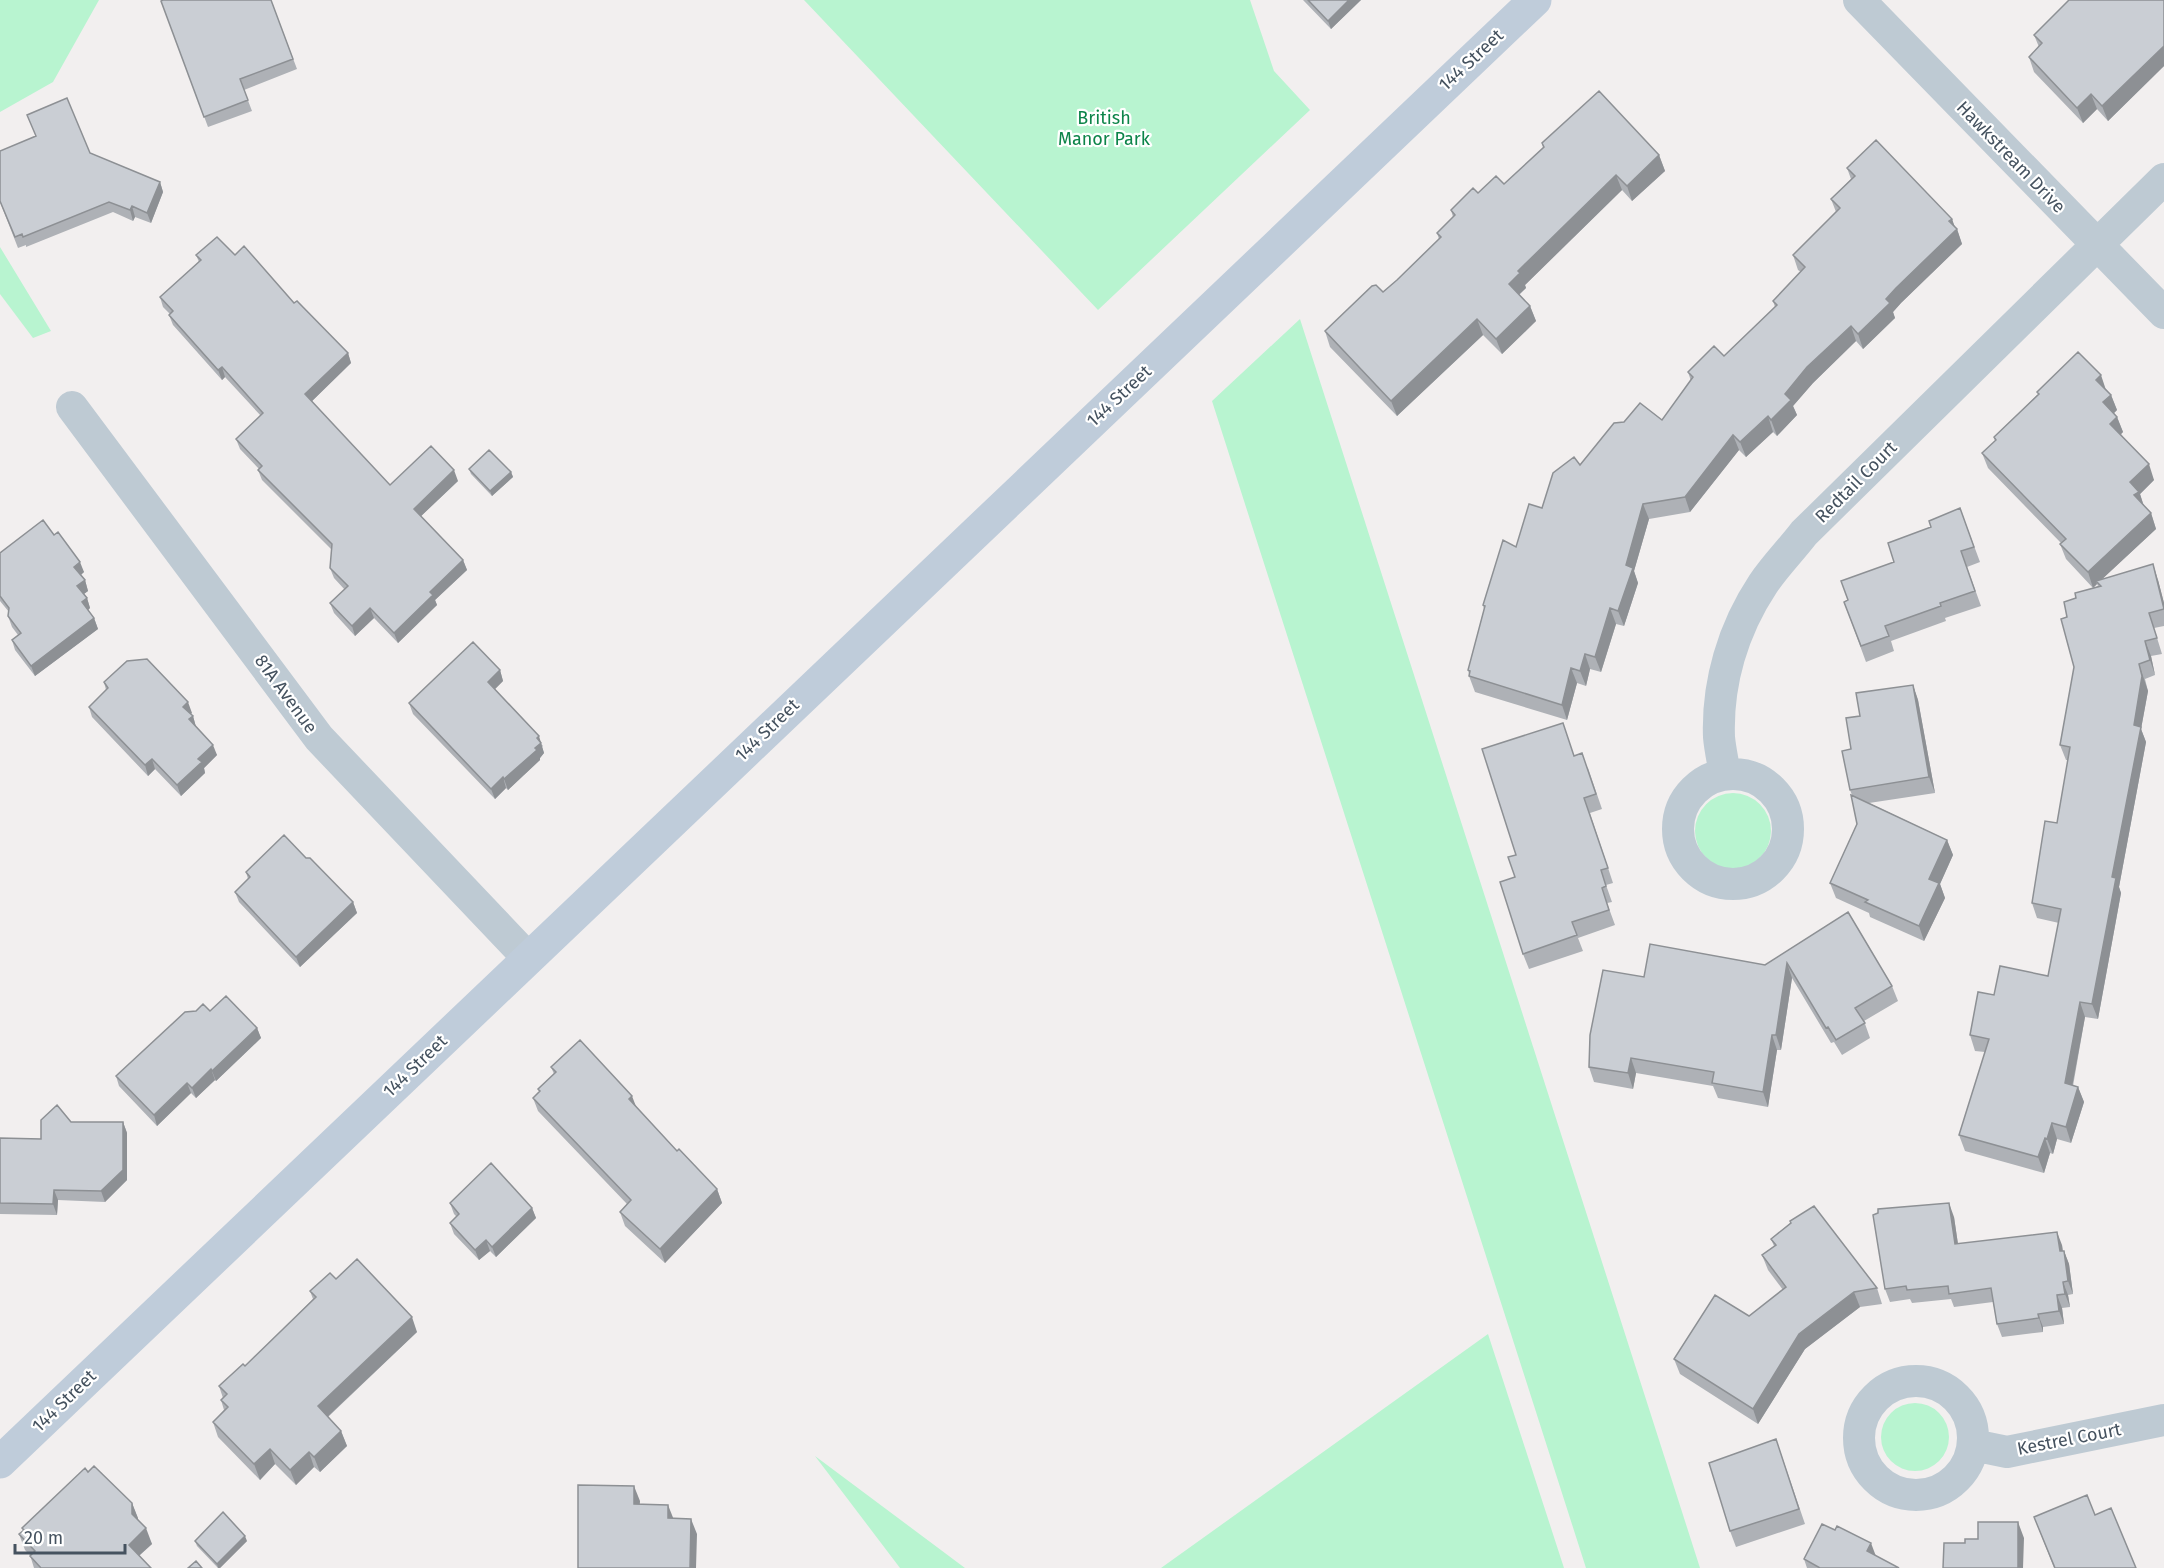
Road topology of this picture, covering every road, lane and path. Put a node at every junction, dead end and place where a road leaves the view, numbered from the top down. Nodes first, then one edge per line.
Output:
1 (1535, 0) edge
2 (1859, 0) edge
3 (2164, 179) edge
4 (2097, 244) junction
5 (2164, 313) edge
6 (72, 407) dead end
7 (1725, 774) dead end
8 (528, 958) junction
9 (2164, 1420) edge
10 (1974, 1445) dead end
11 (0, 1462) edge

1 - 8 main road, 144 Street
2 - 4 street, Hawkstream Drive
3 - 4 street, Redtail Court
4 - 5 street, Hawkstream Drive
4 - 7 street, Redtail Court
6 - 8 street, 81A Avenue
8 - 11 main road, 144 Street
9 - 10 street, Kestrel Court

